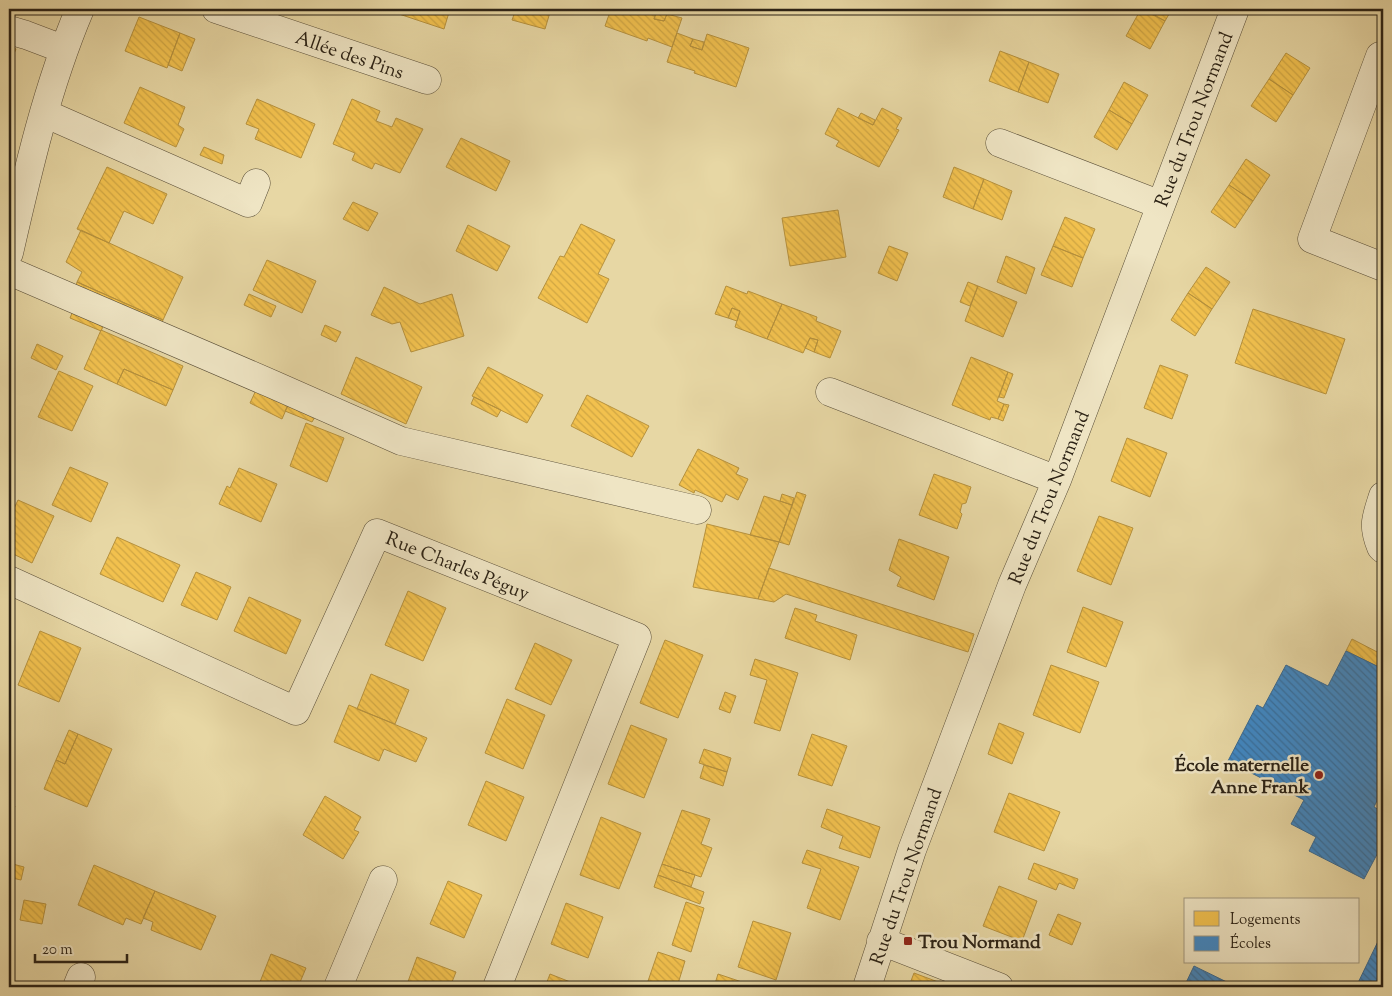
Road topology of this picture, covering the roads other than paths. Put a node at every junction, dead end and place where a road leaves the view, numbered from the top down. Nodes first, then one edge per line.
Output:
1 (80, 9) edge
2 (216, 9) edge
3 (1235, 9) edge
4 (9, 30) edge
5 (63, 49) junction
6 (1380, 56) dead end
7 (427, 80) dead end
8 (44, 113) junction
9 (1000, 143) dead end
10 (256, 183) dead end
11 (1161, 205) junction
12 (9, 253) edge
13 (1383, 267) edge
14 (9, 271) edge
15 (830, 392) dead end
16 (1057, 480) junction
17 (1383, 496) edge
18 (697, 510) dead end
19 (1383, 549) edge
20 (9, 580) edge
21 (383, 880) dead end
22 (881, 941) junction
23 (338, 987) edge
24 (497, 987) edge
25 (867, 987) edge
26 (999, 987) edge

1 - 5 street
2 - 7 street, Allée des Pins
3 - 11 street, Rue du Trou Normand
4 - 5 street
5 - 8 street
6 - 13 street
8 - 10 street
8 - 12 street
9 - 11 street
11 - 16 street, Rue du Trou Normand
14 - 18 street
15 - 16 street
16 - 22 street, Rue du Trou Normand
17 - 19 street
20 - 24 street, Rue Charles Péguy
21 - 23 street
22 - 25 street, Rue du Trou Normand
22 - 26 street

